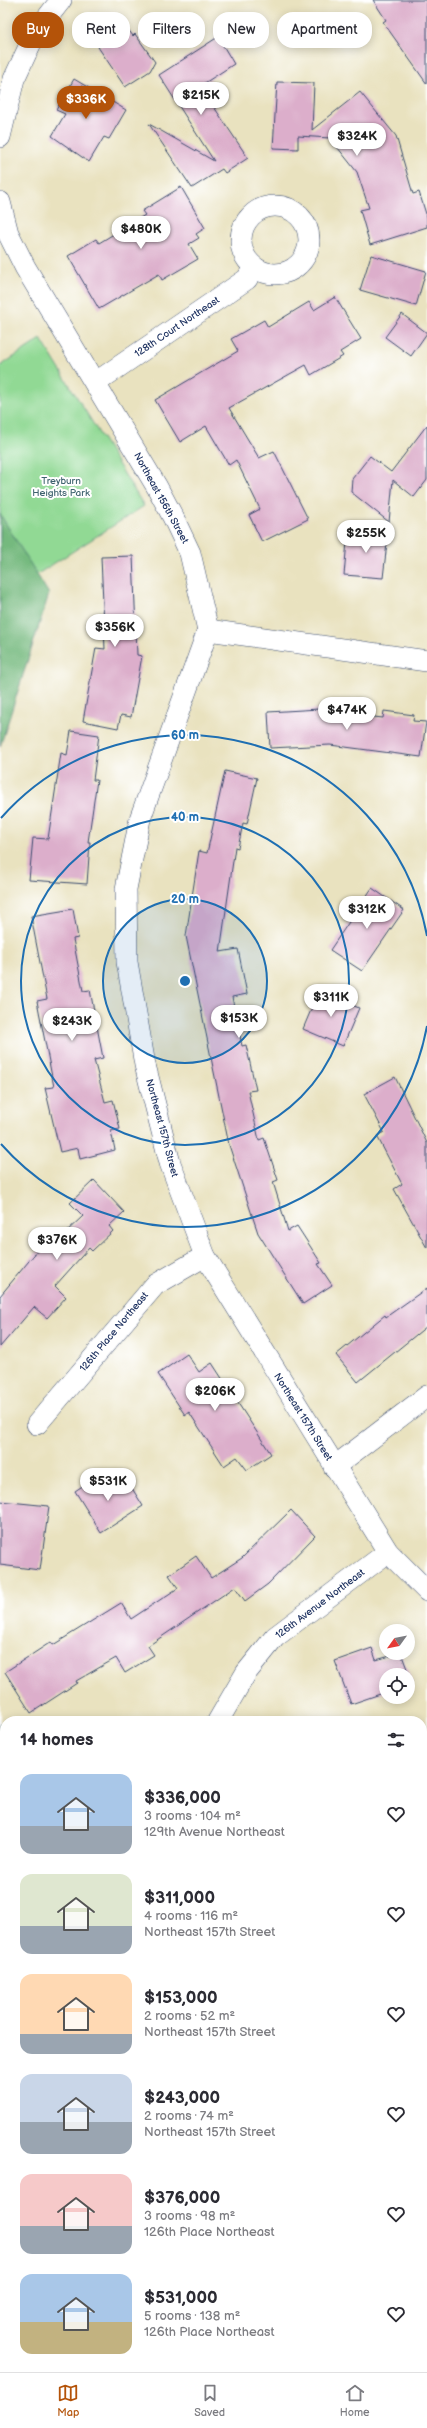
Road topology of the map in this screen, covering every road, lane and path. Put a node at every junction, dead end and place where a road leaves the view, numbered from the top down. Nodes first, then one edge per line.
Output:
1 (60, 0) edge
2 (0, 137) edge
3 (0, 202) edge
4 (254, 267) dead end
5 (95, 383) junction
6 (208, 630) junction
7 (427, 660) edge
8 (205, 1256) junction
9 (427, 1396) edge
10 (37, 1424) dead end
11 (334, 1467) junction
12 (388, 1552) junction
13 (427, 1592) edge
14 (221, 1716) edge

1 - 2 street
3 - 5 street, Northeast 156th Street
4 - 5 street, 128th Court Northeast
5 - 6 street, Northeast 156th Street
6 - 7 street
6 - 8 street, Northeast 157th Street
8 - 10 street, 126th Place Northeast
8 - 11 street, Northeast 157th Street
9 - 11 street
11 - 12 street, Northeast 157th Street
12 - 13 street, Northeast 157th Street
12 - 14 street, 126th Avenue Northeast

